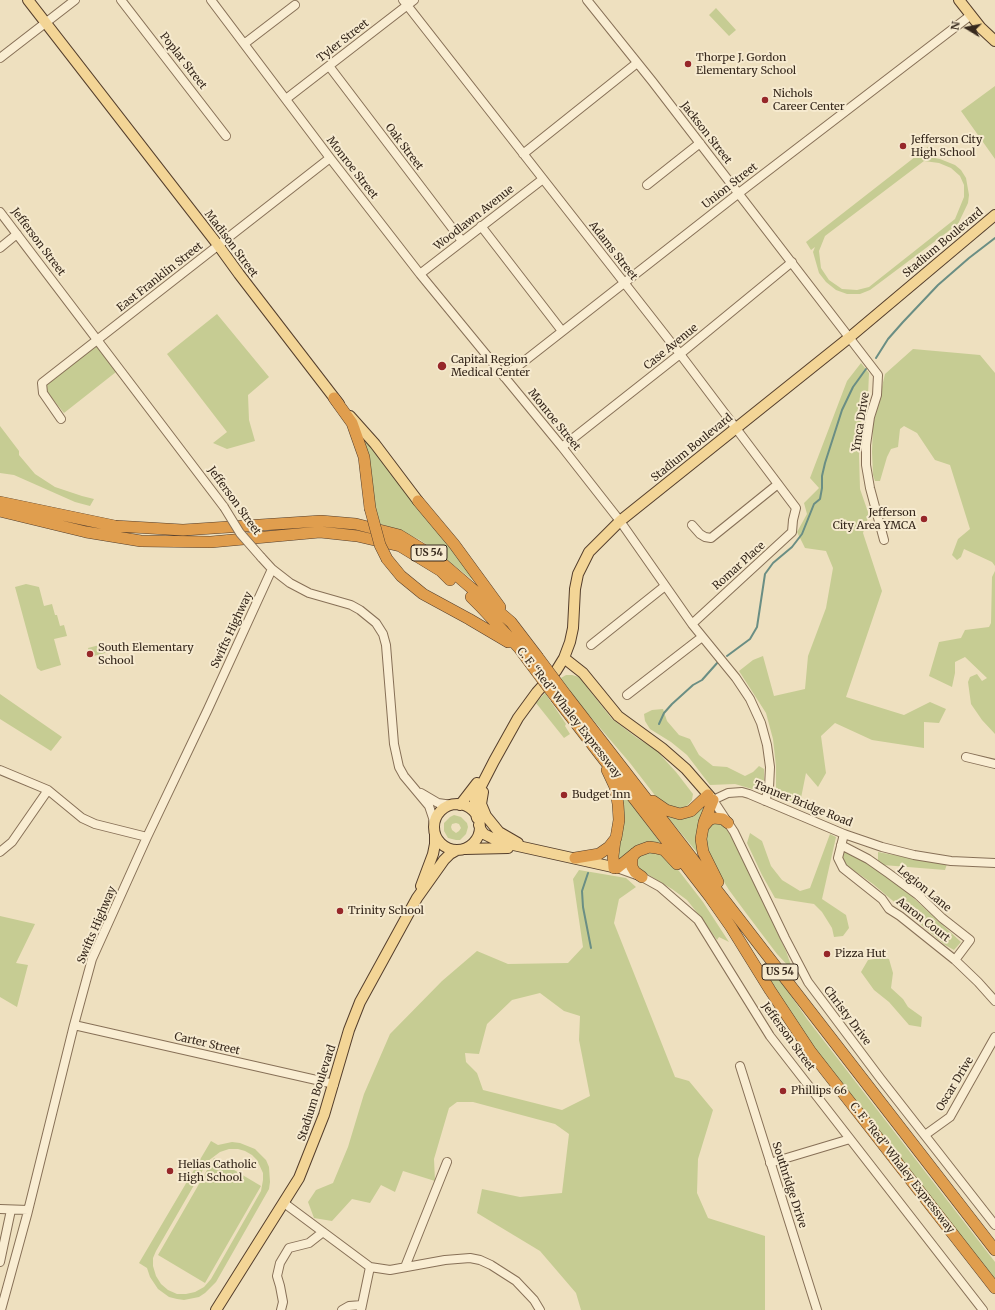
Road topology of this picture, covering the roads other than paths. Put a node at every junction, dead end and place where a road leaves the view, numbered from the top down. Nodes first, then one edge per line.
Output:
1 (28, 0) edge
2 (75, 0) edge
3 (121, 0) edge
4 (211, 0) edge
5 (414, 0) edge
6 (587, 0) edge
7 (959, 0) edge
8 (405, 3) edge
9 (295, 5) dead end
10 (971, 15) junction
11 (46, 23) junction
12 (995, 41) edge
13 (244, 44) junction
14 (0, 58) edge
15 (637, 63) junction
16 (329, 66) junction
17 (286, 99) junction
18 (226, 136) dead end
19 (700, 143) junction
20 (523, 154) junction
21 (330, 158) junction
22 (543, 179) junction
23 (647, 185) dead end
24 (738, 193) junction
25 (0, 212) edge
26 (995, 215) edge
27 (481, 226) junction
28 (17, 234) junction
29 (462, 241) junction
30 (218, 245) junction
31 (0, 248) edge
32 (792, 262) junction
33 (420, 274) junction
34 (624, 283) junction
35 (562, 331) junction
36 (850, 338) junction
37 (98, 340) junction
38 (680, 354) junction
39 (504, 376) junction
40 (334, 398) junction
41 (61, 419) dead end
42 (735, 429) junction
43 (562, 448) junction
44 (778, 484) junction
45 (418, 501) joint
46 (0, 502) edge
47 (0, 511) edge
48 (793, 520) joint
49 (620, 521) junction
50 (692, 525) dead end
51 (884, 540) dead end
52 (272, 569) junction
53 (665, 586) junction
54 (511, 622) junction
55 (692, 624) junction
56 (702, 637) junction
57 (591, 645) dead end
58 (519, 648) junction
59 (564, 658) junction
60 (533, 660) junction
61 (627, 695) dead end
62 (562, 697) junction
63 (593, 745) junction
64 (966, 757) dead end
65 (494, 761) junction
66 (995, 764) edge
67 (0, 770) edge
68 (488, 773) junction
69 (415, 789) junction
70 (48, 790) junction
71 (641, 792) junction
72 (710, 798) junction
73 (765, 801) junction
74 (456, 805) junction
75 (478, 821) junction
76 (728, 823) junction
77 (434, 830) junction
78 (702, 830) junction
79 (844, 834) junction
80 (147, 837) junction
81 (616, 838) junction
82 (841, 845) junction
83 (528, 849) junction
84 (461, 850) junction
85 (0, 852) edge
86 (635, 853) junction
87 (575, 858) junction
88 (995, 863) edge
89 (616, 868) junction
90 (642, 877) junction
91 (710, 897) junction
92 (417, 898) junction
93 (739, 919) junction
94 (955, 960) junction
95 (995, 1001) edge
96 (74, 1025) junction
97 (995, 1037) edge
98 (740, 1066) dead end
99 (334, 1084) junction
100 (925, 1135) junction
101 (850, 1139) junction
102 (447, 1162) dead end
103 (770, 1163) junction
104 (284, 1204) junction
105 (0, 1209) edge
106 (11, 1210) junction
107 (28, 1210) junction
108 (995, 1225) edge
109 (323, 1232) junction
110 (995, 1250) edge
111 (0, 1262) edge
112 (370, 1267) junction
113 (405, 1267) junction
114 (995, 1288) edge
115 (362, 1307) edge
116 (1, 1310) edge
117 (216, 1310) edge
118 (281, 1310) edge
119 (342, 1310) edge
120 (540, 1310) edge
121 (817, 1310) edge
122 (983, 1310) edge

1 - 11 main road, Madison Street
2 - 11 street
3 - 18 street, Poplar Street
4 - 13 street, Monroe Street
5 - 8 street, Tyler Street
6 - 15 street, Jackson Street
7 - 10 main road
8 - 16 street, Tyler Street
8 - 20 street, Adams Street
9 - 13 street
10 - 12 main road
10 - 24 street, Union Street
11 - 14 street
11 - 30 main road, Madison Street
13 - 17 street, Monroe Street
15 - 19 street, Jackson Street
15 - 20 street
16 - 17 street, Tyler Street
16 - 29 street, Oak Street
17 - 21 street, Monroe Street
19 - 23 street
19 - 24 street, Jackson Street
20 - 22 street, Adams Street
21 - 30 street, East Franklin Street
21 - 33 street, Monroe Street
22 - 27 street, Woodlawn Avenue
22 - 34 street, Adams Street
24 - 32 street, Jackson Street
24 - 34 street, Union Street
25 - 28 street, Jefferson Street
26 - 36 main road, Stadium Boulevard
27 - 29 street, Woodlawn Avenue
27 - 35 street
28 - 31 street
28 - 37 street, Jefferson Street
29 - 33 street, Woodlawn Avenue
30 - 37 street, East Franklin Street
30 - 40 main road, Madison Street
32 - 36 street, Jackson Street
32 - 38 street, Case Avenue
33 - 39 street, Monroe Street
34 - 35 street, Union Street
34 - 38 street, Adams Street
35 - 39 street, Union Street
36 - 42 main road, Stadium Boulevard
36 - 51 street, Ymca Drive
37 - 41 street, East Franklin Street
37 - 52 street, Jefferson Street, bridge
38 - 42 street, Adams Street
38 - 43 street, Case Avenue
39 - 43 street, Monroe Street
40 - 45 main road, Madison Street
40 - 58 highway, bridge
42 - 44 street, Adams Street
42 - 49 main road, Stadium Boulevard
43 - 49 street, Monroe Street
44 - 48 street, Adams Street
44 - 50 street
45 - 54 highway
46 - 54 highway, C. F. “Red” Whaley Expressway / US 54
47 - 58 highway, C. F. “Red” Whaley Expressway / US 54
48 - 55 street, Romar Place
49 - 53 street, Monroe Street
49 - 59 main road, Stadium Boulevard
52 - 69 street, Jefferson Street
52 - 80 street, Swifts Highway
53 - 55 street, Monroe Street
53 - 57 street
54 - 60 highway, C. F. “Red” Whaley Expressway / US 54
55 - 56 street, Monroe Street
56 - 61 street
56 - 73 street, Monroe Street
58 - 60 highway, C. F. “Red” Whaley Expressway / US 54
59 - 65 main road, Stadium Boulevard
59 - 72 main road
60 - 62 highway, C. F. “Red” Whaley Expressway / US 54, bridge
62 - 63 highway, C. F. “Red” Whaley Expressway / US 54
62 - 71 highway, C. F. “Red” Whaley Expressway / US 54
63 - 81 highway
63 - 91 highway, C. F. “Red” Whaley Expressway / US 54
64 - 66 street
65 - 68 main road
65 - 74 main road
67 - 70 street
68 - 75 main road
68 - 83 main road
69 - 74 street
69 - 77 street, Jefferson Street
70 - 80 street
70 - 85 street
71 - 72 highway
71 - 93 highway, C. F. “Red” Whaley Expressway / US 54
72 - 73 street, Tanner Bridge Road
72 - 76 street, Christy Drive
72 - 78 highway
73 - 79 street, Tanner Bridge Road
74 - 75 main road
74 - 77 main road
75 - 83 main road
75 - 84 main road
76 - 78 highway
76 - 100 street, Christy Drive
77 - 84 main road
77 - 92 main road
78 - 93 highway
79 - 82 street, Aaron Court
79 - 88 street, Tanner Bridge Road
80 - 96 street, Swifts Highway
81 - 87 highway
81 - 89 highway
82 - 94 street, Aaron Court
82 - 94 street, Legion Lane
83 - 84 main road
83 - 87 main road, Jefferson Street
84 - 92 main road
86 - 89 highway
86 - 90 highway
86 - 91 highway
87 - 89 main road, Jefferson Street
89 - 90 street, Jefferson Street
90 - 101 street, Jefferson Street
91 - 114 highway, C. F. “Red” Whaley Expressway / US 54
92 - 99 main road, Stadium Boulevard
93 - 110 highway, C. F. “Red” Whaley Expressway / US 54
94 - 95 street, Aaron Court
96 - 99 street, Carter Street
96 - 107 street, Swifts Highway
97 - 100 street, Oscar Drive
98 - 103 street, Southridge Drive
99 - 104 main road, Stadium Boulevard
100 - 108 street, Christy Drive
101 - 103 street
101 - 122 street, Jefferson Street
102 - 113 street
103 - 121 street, Southridge Drive
104 - 109 street
104 - 117 main road, Stadium Boulevard
105 - 106 street
106 - 107 street
106 - 111 street
107 - 116 street, Swifts Highway
109 - 112 street
109 - 118 street
112 - 113 street
112 - 115 street
113 - 120 street
115 - 119 street

